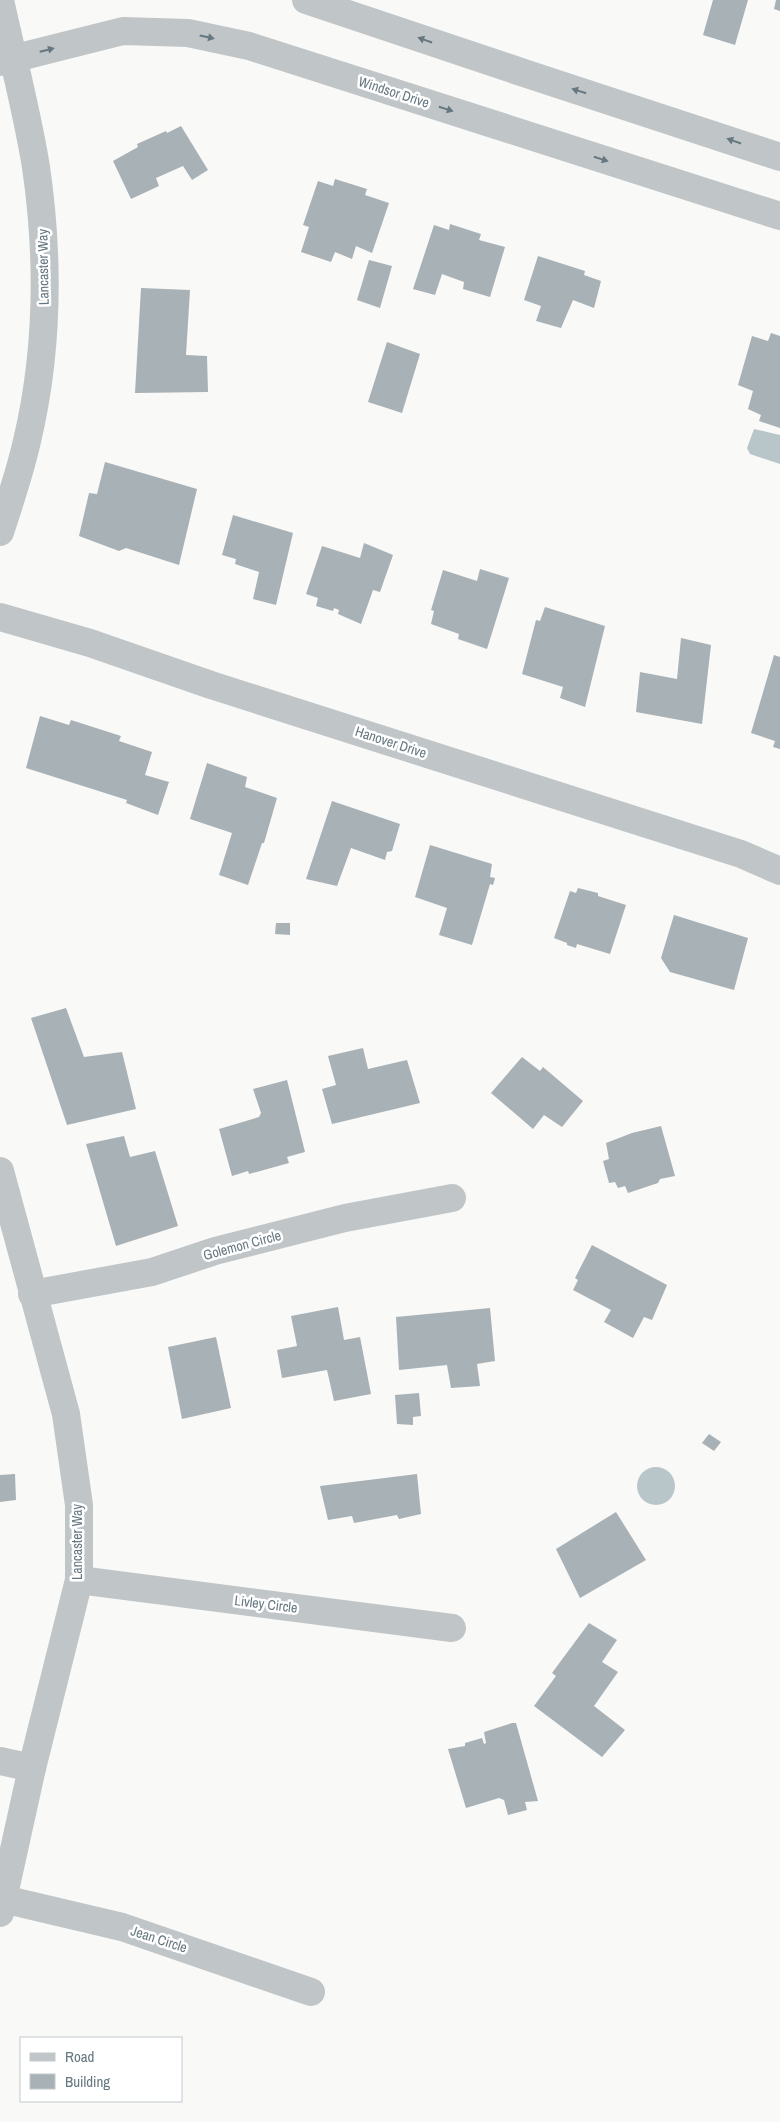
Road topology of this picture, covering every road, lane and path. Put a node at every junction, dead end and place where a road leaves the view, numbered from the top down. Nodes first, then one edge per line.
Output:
1 (0, 0) edge
2 (306, 0) edge
3 (6, 60) edge
4 (780, 157) edge
5 (780, 216) edge
6 (0, 532) edge
7 (0, 617) edge
8 (780, 871) edge
9 (0, 1171) edge
10 (452, 1198) dead end
11 (32, 1294) junction
12 (79, 1580) junction
13 (452, 1628) dead end
14 (0, 1760) edge
15 (32, 1768) junction
16 (2, 1906) edge
17 (311, 1992) dead end

1 - 3 street, Lancaster Way
4 -> 2 street
3 -> 5 street, Windsor Drive
3 - 6 street, Lancaster Way
7 - 8 street, Hanover Drive
9 - 11 street, Lancaster Way
10 - 11 street, Golemon Circle
11 - 12 street, Lancaster Way
12 - 13 street, Livley Circle
12 - 15 street, Lancaster Way
14 - 15 street
15 - 16 street, Lancaster Way
16 - 17 street, Jean Circle

